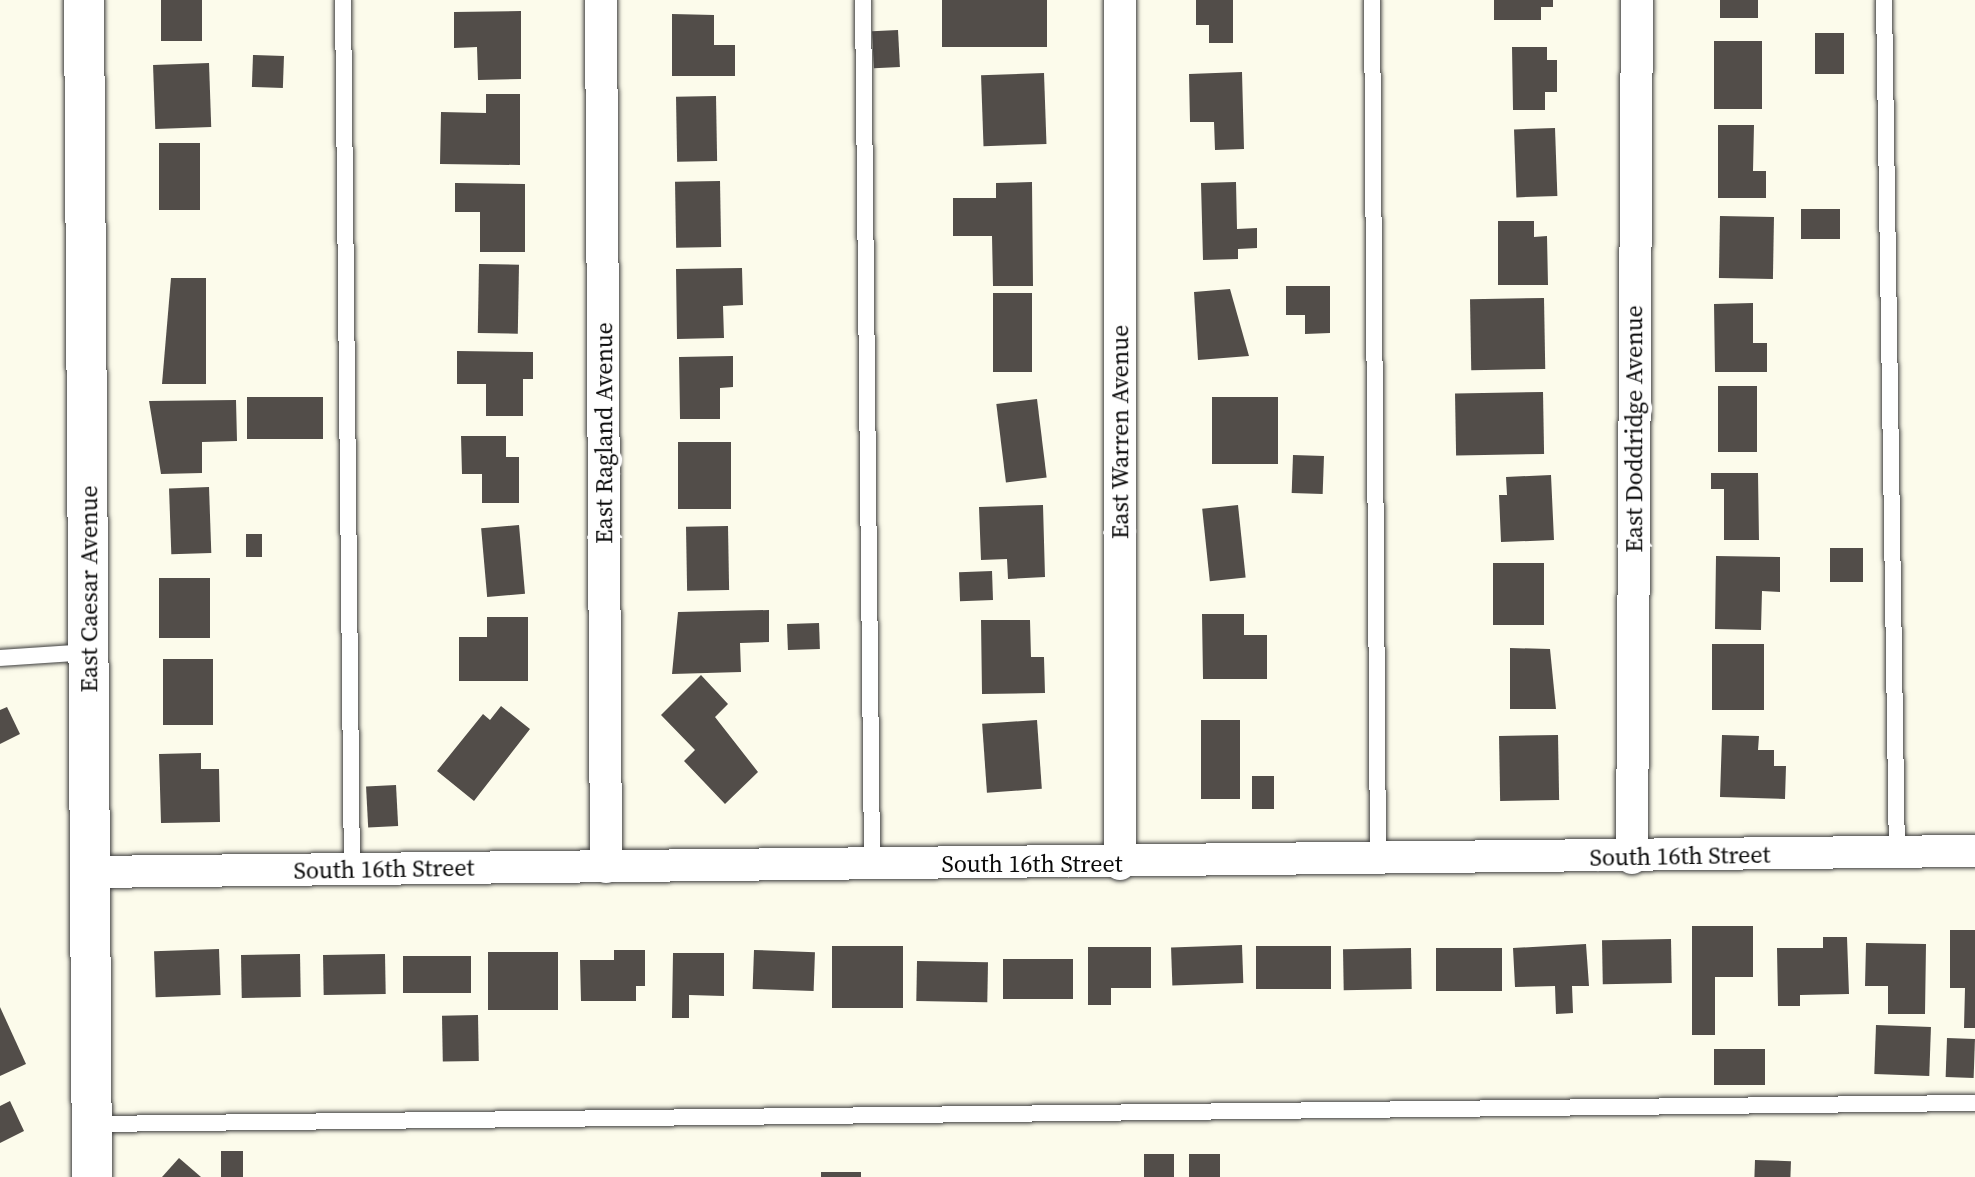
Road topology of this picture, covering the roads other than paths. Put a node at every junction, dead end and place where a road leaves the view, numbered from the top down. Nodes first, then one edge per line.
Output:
1 (84, 0) edge
2 (343, 0) edge
3 (601, 0) edge
4 (863, 0) edge
5 (1120, 0) edge
6 (1372, 0) edge
7 (1637, 0) edge
8 (1884, 0) edge
9 (90, 652) junction
10 (0, 658) edge
11 (1975, 851) edge
12 (1897, 852) junction
13 (1632, 858) junction
14 (1378, 860) junction
15 (1120, 864) junction
16 (872, 865) junction
17 (606, 867) junction
18 (352, 869) junction
19 (88, 872) junction
20 (1975, 1103) edge
21 (91, 1124) junction
22 (92, 1177) edge

1 - 9 street, East Caesar Avenue
2 - 18 lane
3 - 17 street, East Ragland Avenue
4 - 16 lane
5 - 15 street, East Warren Avenue
6 - 14 lane
7 - 13 street, East Doddridge Avenue
8 - 12 lane
9 - 10 lane
9 - 19 street, East Caesar Avenue
11 - 12 street, South 16th Street
12 - 13 street, South 16th Street
13 - 14 street, South 16th Street
14 - 15 street, South 16th Street
15 - 16 street, South 16th Street
16 - 17 street, South 16th Street
17 - 18 street, South 16th Street
18 - 19 street, South 16th Street
19 - 21 street, East Caesar Avenue
20 - 21 lane
21 - 22 street, East Caesar Avenue

